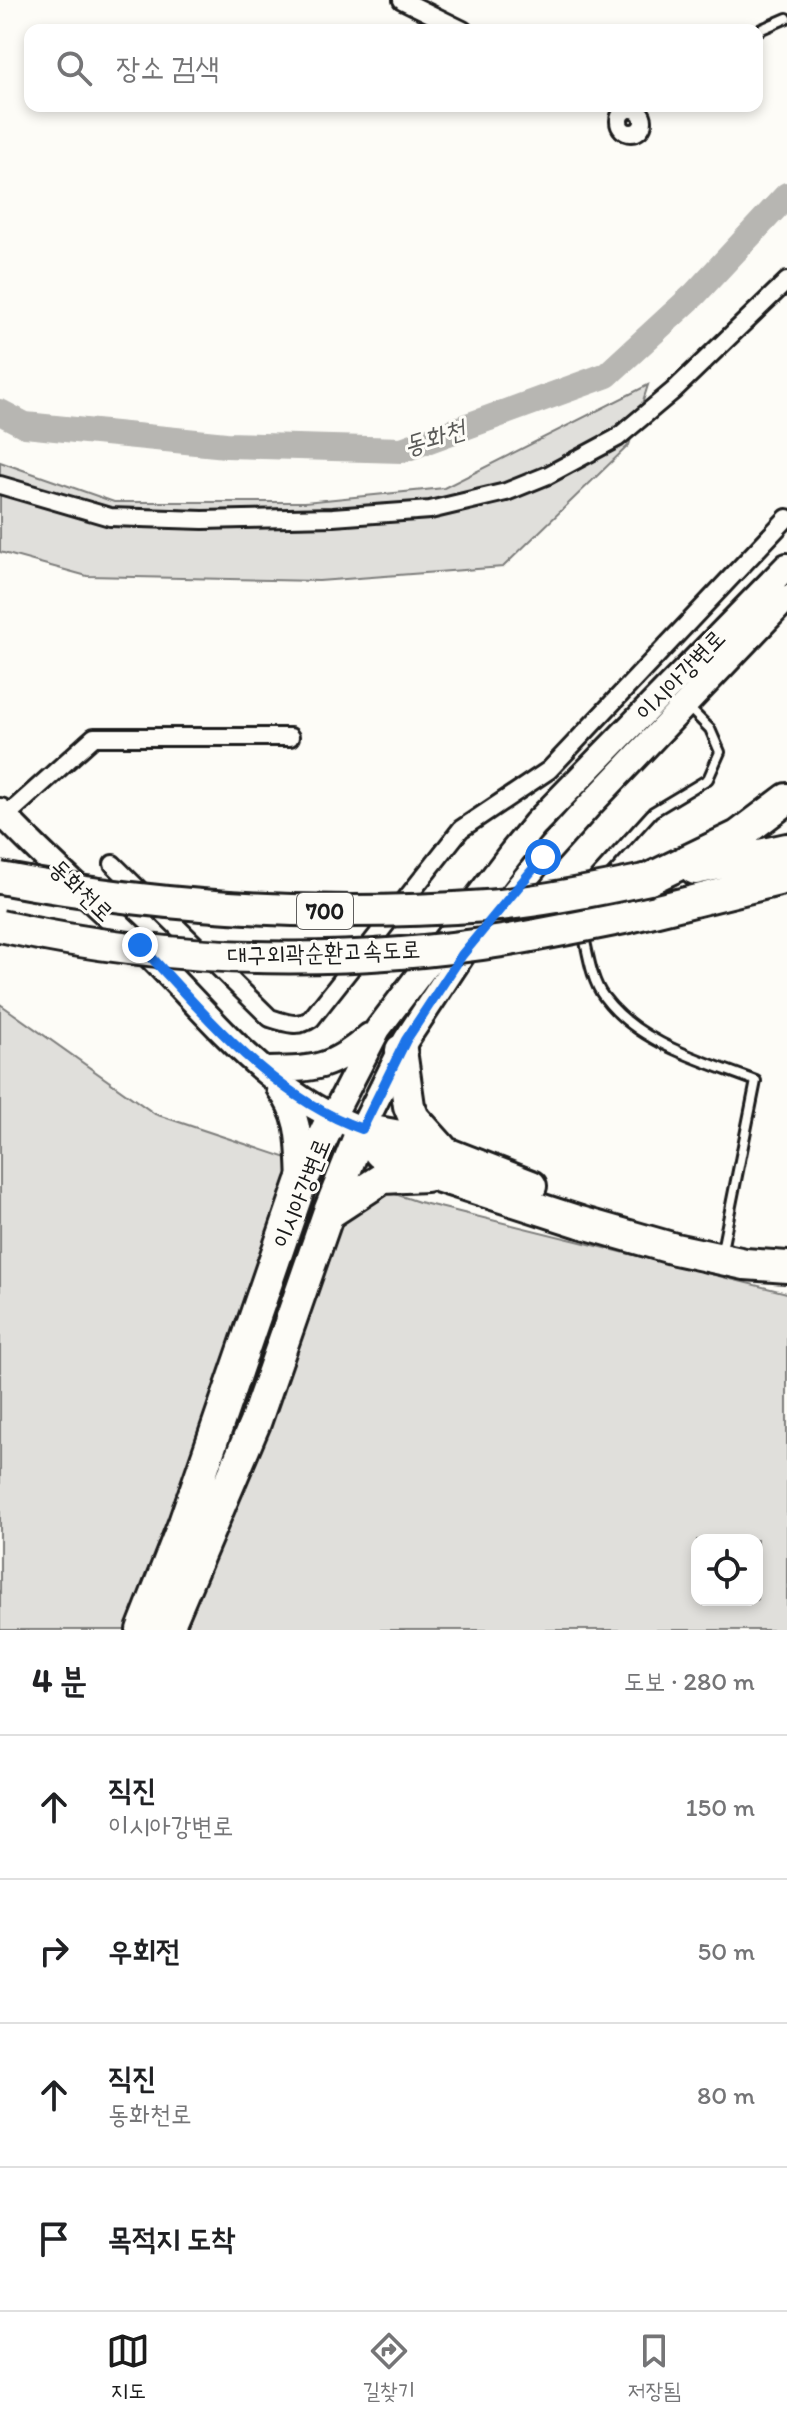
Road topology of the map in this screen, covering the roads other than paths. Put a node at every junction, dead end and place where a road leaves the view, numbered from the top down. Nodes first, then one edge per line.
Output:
1 (402, 0) edge
2 (787, 18) edge
3 (451, 24) edge
4 (763, 28) edge
5 (787, 281) edge
6 (0, 485) edge
7 (787, 518) edge
8 (787, 566) edge
9 (787, 598) edge
10 (685, 705) junction
11 (290, 737) dead end
12 (787, 799) edge
13 (3, 814) edge
14 (787, 849) edge
15 (113, 864) dead end
16 (0, 878) edge
17 (787, 878) edge
18 (649, 879) junction
19 (589, 904) dead end
20 (586, 918) dead end
21 (0, 926) edge
22 (378, 1029) junction
23 (401, 1050) junction
24 (266, 1070) junction
25 (332, 1118) junction
26 (362, 1129) junction
27 (444, 1166) junction
28 (301, 1183) junction
29 (328, 1214) junction
30 (723, 1245) junction
31 (787, 1253) edge
32 (787, 1267) edge
33 (142, 1630) edge
34 (167, 1630) edge

1 - 3 street
2 - 4 lane
5 - 6 street
7 - 15 street
8 - 22 main road, 이시아강변로
9 - 10 main road, 이시아강변로
10 - 19 lane
10 - 23 main road, 이시아강변로
11 - 13 street
12 - 18 highway
13 - 24 main road, 동화천로
14 - 18 highway, 대구외곽순환고속도로 / 700
16 - 18 highway, 대구외곽순환고속도로 / 700, bridge
17 - 21 highway, 대구외곽순환고속도로 / 700, bridge
20 - 30 lane
22 - 24 main road
22 - 25 main road, 이시아강변로
23 - 26 main road, 이시아강변로
23 - 27 highway
24 - 25 main road, 동화천로
24 - 28 main road
25 - 26 main road, 동화천로
25 - 28 highway, 이시아강변로
26 - 27 highway
26 - 29 highway, 이시아강변로
27 - 29 highway
27 - 30 highway
27 - 32 highway
28 - 33 highway, 이시아강변로
29 - 34 highway, 이시아강변로
30 - 31 highway

